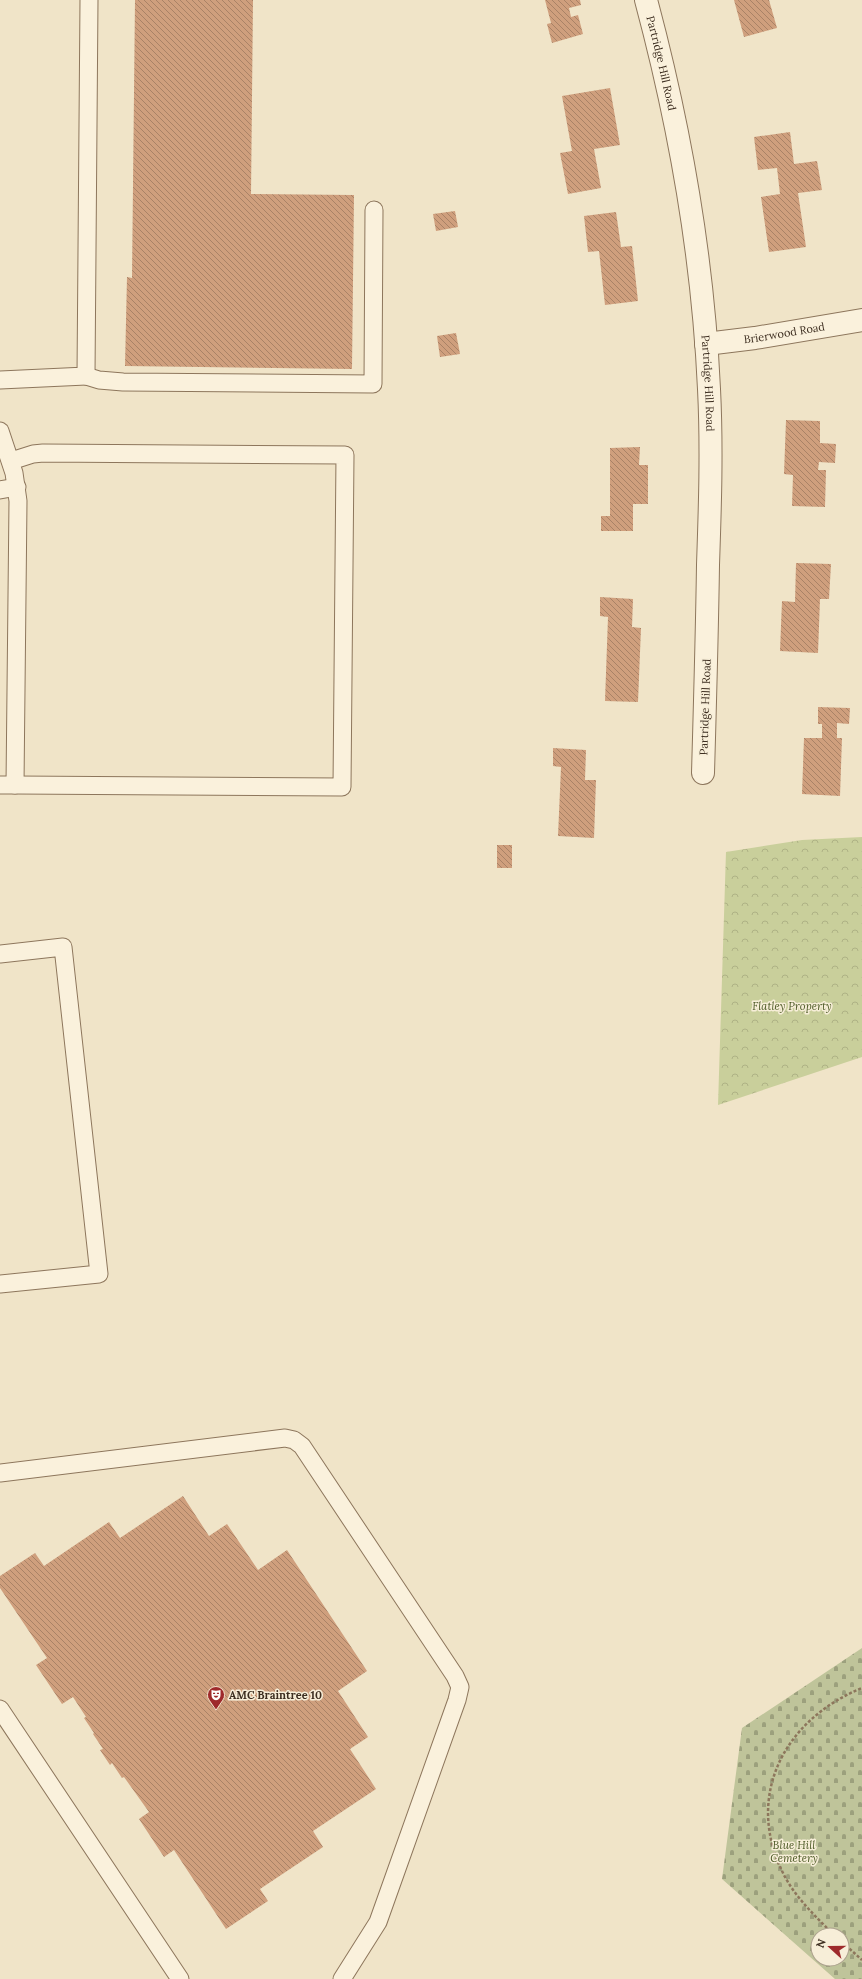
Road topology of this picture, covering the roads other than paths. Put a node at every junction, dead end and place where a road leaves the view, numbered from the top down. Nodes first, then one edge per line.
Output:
1 (90, 0) edge
2 (646, 0) edge
3 (374, 210) dead end
4 (862, 320) edge
5 (706, 344) junction
6 (86, 376) junction
7 (0, 380) edge
8 (0, 430) edge
9 (11, 461) junction
10 (17, 487) junction
11 (0, 490) edge
12 (703, 773) dead end
13 (8, 785) edge
14 (0, 954) edge
15 (0, 1284) edge
16 (0, 1473) edge
17 (0, 1709) edge
18 (180, 1979) edge
19 (342, 1979) edge

1 - 6 lane
2 - 5 street, Partridge Hill Road
3 - 6 lane
4 - 5 street, Brierwood Road
5 - 12 street, Partridge Hill Road
6 - 7 lane
8 - 9 lane
9 - 10 lane
9 - 13 lane
10 - 11 lane
10 - 13 lane
14 - 15 lane
16 - 19 lane
17 - 18 lane

